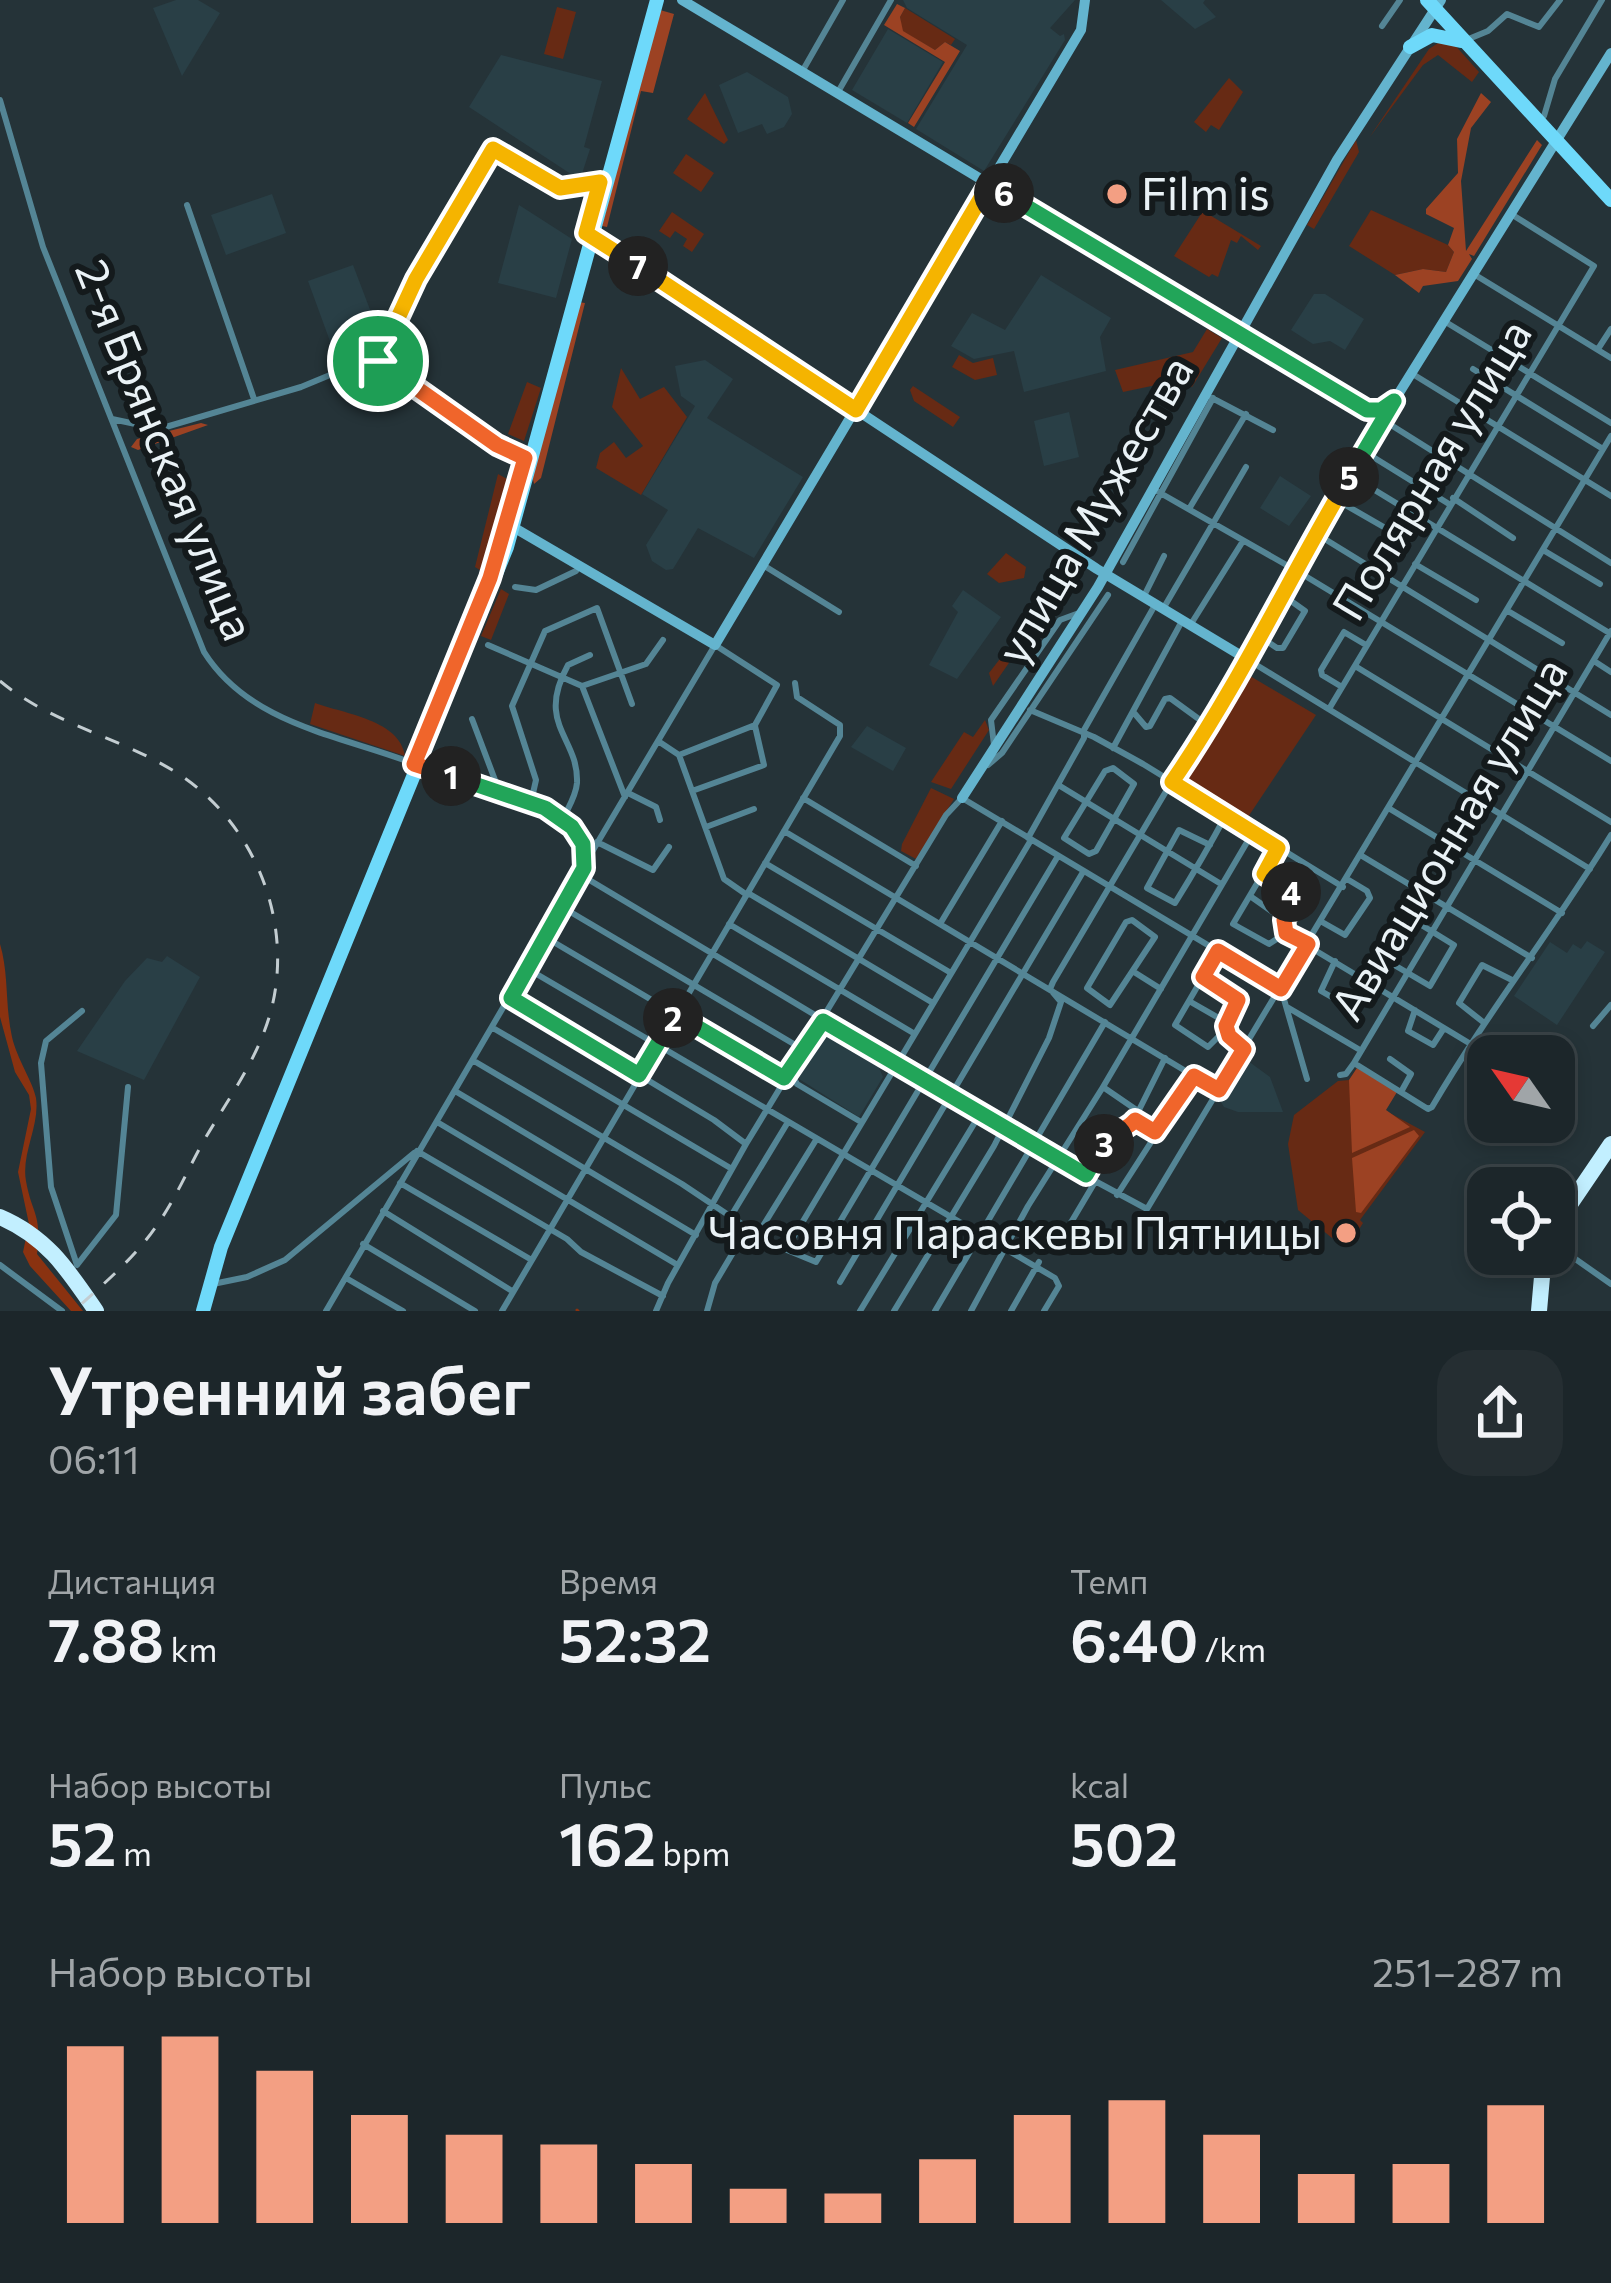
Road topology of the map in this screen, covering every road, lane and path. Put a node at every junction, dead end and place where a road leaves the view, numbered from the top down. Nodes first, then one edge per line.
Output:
1 (654, 0) edge
2 (682, 0) edge
3 (843, 0) edge
4 (891, 0) edge
5 (1085, 0) edge
6 (1400, 0) edge
7 (1560, 0) edge
8 (1602, 0) edge
9 (1436, 3) edge
10 (1382, 26) dead end
11 (1468, 41) junction
12 (1410, 47) junction
13 (1611, 53) edge
14 (802, 70) junction
15 (838, 92) junction
16 (0, 100) edge
17 (1544, 116) junction
18 (1558, 138) junction
19 (600, 182) junction
20 (989, 184) junction
21 (1611, 190) edge
22 (1611, 200) edge
23 (187, 205) dead end
24 (1509, 213) junction
25 (589, 234) junction
26 (1472, 272) junction
27 (1444, 320) junction
28 (1558, 325) junction
29 (1611, 329) edge
30 (1239, 335) junction
31 (1598, 350) junction
32 (1611, 358) edge
33 (378, 361) junction
34 (1473, 369) dead end
35 (1411, 373) junction
36 (1529, 373) junction
37 (1515, 394) junction
38 (1210, 395) junction
39 (254, 399) junction
40 (1394, 401) junction
41 (856, 410) junction
42 (1367, 410) junction
43 (1246, 415) junction
44 (112, 419) junction
45 (1383, 420) junction
46 (1611, 423) edge
47 (1497, 427) junction
48 (1273, 430) dead end
49 (1611, 436) edge
50 (1603, 449) junction
51 (1364, 451) junction
52 (525, 458) junction
53 (1246, 467) dead end
54 (1468, 472) junction
55 (1350, 475) junction
56 (1585, 480) junction
57 (1156, 491) junction
58 (1611, 496) edge
59 (1335, 499) junction
60 (1451, 501) junction
61 (1188, 510) junction
62 (1211, 523) junction
63 (513, 527) junction
64 (1436, 528) junction
65 (1557, 528) junction
66 (1315, 533) junction
67 (1513, 538) dead end
68 (1244, 541) junction
69 (1408, 541) dead end
70 (1544, 550) junction
71 (1164, 556) dead end
72 (1124, 562) dead end
73 (1611, 562) edge
74 (1415, 564) junction
75 (763, 566) junction
76 (1297, 571) junction
77 (576, 572) dead end
78 (1105, 574) junction
79 (1525, 581) junction
80 (1600, 584) dead end
81 (1401, 586) junction
82 (515, 587) dead end
83 (1108, 595) dead end
84 (1285, 596) junction
85 (1143, 598) junction
86 (1476, 599) dead end
87 (1159, 607) junction
88 (1082, 611) junction
89 (1508, 611) junction
90 (839, 612) dead end
91 (1380, 621) junction
92 (1186, 623) junction
93 (1610, 633) edge
94 (1258, 636) junction
95 (663, 640) dead end
96 (1490, 641) junction
97 (1562, 644) dead end
98 (488, 645) dead end
99 (715, 645) junction
100 (1072, 646) junction
101 (1366, 646) junction
102 (590, 655) dead end
103 (1245, 658) junction
104 (1594, 661) junction
105 (529, 662) junction
106 (1355, 666) junction
107 (620, 672) junction
108 (1611, 672) edge
109 (1470, 675) junction
110 (561, 678) junction
111 (794, 685) dead end
112 (582, 686) junction
113 (1342, 687) junction
114 (1574, 692) junction
115 (632, 704) dead end
116 (1329, 709) junction
117 (1030, 710) junction
118 (1135, 714) junction
119 (1611, 715) edge
120 (472, 719) dead end
121 (1443, 720) junction
122 (755, 725) junction
123 (1207, 725) junction
124 (1553, 727) junction
125 (1084, 735) junction
126 (658, 741) junction
127 (1113, 748) junction
128 (998, 750) junction
129 (680, 755) junction
130 (1611, 761) edge
131 (416, 764) junction
132 (1417, 764) junction
133 (1528, 771) junction
134 (1172, 782) junction
135 (1060, 787) junction
136 (492, 790) junction
137 (692, 791) junction
138 (627, 795) junction
139 (962, 797) junction
140 (803, 798) junction
141 (531, 802) junction
142 (1085, 802) junction
143 (754, 809) dead end
144 (1390, 809) junction
145 (1226, 815) junction
146 (1501, 815) junction
147 (563, 819) junction
148 (1113, 819) junction
149 (660, 820) dead end
150 (1002, 821) junction
151 (1611, 822) edge
152 (706, 827) junction
153 (784, 831) junction
154 (1253, 832) junction
155 (1141, 834) junction
156 (1611, 835) edge
157 (1029, 839) junction
158 (597, 842) junction
159 (1210, 845) junction
160 (669, 847) dead end
161 (1278, 848) junction
162 (1167, 851) junction
163 (1058, 856) junction
164 (1362, 856) junction
165 (1475, 859) junction
166 (765, 862) junction
167 (916, 866) junction
168 (1196, 868) junction
169 (1590, 869) junction
170 (583, 870) junction
171 (1083, 871) junction
172 (1264, 874) junction
173 (1345, 883) junction
174 (1222, 884) junction
175 (1110, 886) junction
176 (747, 894) junction
177 (1250, 896) junction
178 (897, 899) junction
179 (562, 907) junction
180 (1446, 908) junction
181 (1562, 913) junction
182 (1284, 920) junction
183 (1322, 922) junction
184 (730, 924) junction
185 (940, 924) junction
186 (878, 930) junction
187 (1432, 932) junction
188 (1286, 933) junction
189 (1192, 936) junction
190 (545, 937) junction
191 (970, 942) junction
192 (1308, 944) junction
193 (1218, 951) junction
194 (712, 953) junction
195 (996, 957) junction
196 (1532, 958) junction
197 (860, 960) junction
198 (1335, 961) junction
199 (527, 968) junction
200 (1134, 972) junction
201 (951, 973) junction
202 (1022, 973) junction
203 (1406, 973) junction
204 (1203, 977) junction
205 (1512, 980) junction
206 (1368, 981) junction
207 (694, 984) junction
208 (1050, 989) junction
209 (1162, 989) junction
210 (1281, 989) junction
211 (842, 990) junction
212 (1393, 995) junction
213 (511, 998) junction
214 (1189, 1001) junction
215 (933, 1003) junction
216 (1611, 1005) edge
217 (1287, 1007) junction
218 (1415, 1010) junction
219 (82, 1011) dead end
220 (675, 1014) junction
221 (823, 1021) junction
222 (1105, 1022) junction
223 (1483, 1022) junction
224 (1226, 1023) junction
225 (1593, 1026) dead end
226 (493, 1028) junction
227 (1444, 1028) junction
228 (915, 1034) junction
229 (1474, 1035) edge
230 (1229, 1036) junction
231 (1132, 1039) junction
232 (1467, 1042) edge
233 (657, 1045) junction
234 (1467, 1046) edge
235 (1244, 1049) junction
236 (804, 1050) junction
237 (1360, 1050) junction
238 (1165, 1058) junction
239 (1390, 1059) dead end
240 (474, 1061) junction
241 (1354, 1063) junction
242 (897, 1064) junction
243 (639, 1075) junction
244 (1340, 1075) dead end
245 (788, 1076) junction
246 (1194, 1076) junction
247 (1307, 1078) dead end
248 (923, 1079) junction
249 (128, 1087) dead end
250 (1103, 1088) junction
251 (1219, 1090) junction
252 (454, 1091) junction
253 (1401, 1091) junction
254 (950, 1095) junction
255 (622, 1105) junction
256 (768, 1110) junction
257 (980, 1113) junction
258 (1136, 1115) junction
259 (437, 1122) junction
260 (788, 1122) junction
261 (861, 1122) junction
262 (1004, 1127) junction
263 (1155, 1132) junction
264 (603, 1136) junction
265 (816, 1140) junction
266 (1033, 1143) junction
267 (746, 1144) junction
268 (1611, 1144) edge
269 (417, 1150) junction
270 (843, 1155) junction
271 (1056, 1159) junction
272 (584, 1168) junction
273 (732, 1169) junction
274 (869, 1171) junction
275 (1086, 1175) junction
276 (1095, 1182) junction
277 (400, 1183) junction
278 (896, 1186) junction
279 (1117, 1195) junction
280 (1575, 1197) edge
281 (566, 1198) junction
282 (712, 1203) junction
283 (924, 1203) junction
284 (382, 1211) junction
285 (731, 1216) junction
286 (952, 1217) junction
287 (12, 1227) edge
288 (747, 1228) junction
289 (548, 1229) junction
290 (758, 1234) junction
291 (696, 1235) junction
292 (979, 1235) junction
293 (363, 1244) junction
294 (42, 1246) junction
295 (782, 1246) junction
296 (1054, 1251) dead end
297 (1006, 1252) junction
298 (1575, 1257) edge
299 (530, 1259) junction
300 (1036, 1264) junction
301 (0, 1265) edge
302 (678, 1265) junction
303 (74, 1268) junction
304 (1542, 1275) edge
305 (346, 1277) junction
306 (1609, 1279) edge
307 (840, 1282) dead end
308 (208, 1285) junction
309 (512, 1291) junction
310 (662, 1296) junction
311 (329, 1310) edge
312 (506, 1310) edge
313 (62, 1311) edge
314 (93, 1311) edge
315 (201, 1311) edge
316 (403, 1311) edge
317 (475, 1311) edge
318 (656, 1311) edge
319 (707, 1311) edge
320 (860, 1311) edge
321 (894, 1311) edge
322 (935, 1311) edge
323 (971, 1311) edge
324 (1011, 1311) edge
325 (1044, 1311) edge
326 (1539, 1311) edge

1 - 19 main road
1 - 25 main road
2 - 14 street
3 - 14 street
4 - 15 street
5 - 20 street
6 - 10 street
7 - 11 street
8 - 17 street
9 - 11 main road
9 - 12 street, улица Мужества
11 - 12 main road
11 - 17 main road
11 - 18 main road
12 - 30 street, улица Мужества
13 - 18 street
14 - 15 street
15 - 20 street
16 - 44 street, 2-я Брянская улица
17 - 18 main road
18 - 21 main road
18 - 22 main road
18 - 24 street
19 - 25 main road
19 - 33 street
20 - 30 street
20 - 41 street
23 - 39 street
24 - 26 street
24 - 28 street, Полярная улица
25 - 41 street
25 - 52 main road
25 - 63 main road
26 - 27 street
26 - 28 street
27 - 35 street
27 - 36 street
28 - 31 street
28 - 36 street, Полярная улица
29 - 31 street
30 - 38 street, улица Мужества
30 - 42 street
31 - 32 street
33 - 39 street
33 - 52 street
34 - 37 street
35 - 40 street
35 - 47 street
36 - 37 street, Полярная улица
36 - 46 street
37 - 47 street, Полярная улица
37 - 50 street
38 - 43 street
38 - 57 street, улица Мужества
39 - 44 street
40 - 42 street
40 - 45 street
41 - 75 street
41 - 78 street
42 - 45 street
43 - 48 street
43 - 61 street
44 - 131 street, 2-я Брянская улица
45 - 51 street
45 - 54 street
47 - 54 street, Полярная улица
47 - 56 street
49 - 50 street
50 - 56 street
51 - 55 street
51 - 60 street
52 - 131 main road
53 - 62 street
54 - 60 street, Полярная улица
54 - 65 street
55 - 59 street
55 - 64 street
56 - 58 street
56 - 65 street
57 - 61 street
57 - 72 street
57 - 78 street, улица Мужества
59 - 66 street
59 - 69 street
60 - 64 street, Полярная улица
60 - 67 street
61 - 62 street
62 - 68 street
62 - 87 street
63 - 99 street
63 - 131 main road
64 - 74 street, Полярная улица
64 - 79 street
65 - 70 street
65 - 73 street
66 - 76 street
66 - 81 street
68 - 76 street
68 - 92 street
70 - 79 street
70 - 80 street
71 - 85 street
74 - 81 street, Полярная улица
74 - 86 street
75 - 90 street
75 - 99 street
76 - 84 street
76 - 91 street
77 - 82 street
78 - 85 street
78 - 88 street, улица Мужества
79 - 89 street
79 - 93 street
81 - 91 street, Полярная улица
81 - 96 street
83 - 100 street
84 - 94 street
84 - 94 street
85 - 87 street
87 - 92 street
87 - 125 street
88 - 100 street
88 - 128 street, улица Мужества
88 - 128 street
89 - 96 street
89 - 97 street
91 - 101 street, Полярная улица
91 - 109 street
92 - 103 street
92 - 118 street
93 - 104 street, Авиационная улица
94 - 103 street
95 - 107 street
96 - 109 street
96 - 114 street
98 - 105 street
99 - 122 street
99 - 126 street
100 - 117 street
101 - 106 street, Полярная улица
101 - 113 street
102 - 110 street
103 - 116 street
103 - 123 street
104 - 108 street
104 - 114 street, Авиационная улица
105 - 107 street
105 - 110 street
105 - 141 street
106 - 113 street, Полярная улица
106 - 121 street
107 - 112 street
107 - 115 street
109 - 121 street
109 - 124 street
110 - 112 street
110 - 147 street
111 - 140 street
112 - 138 street
113 - 116 street, Полярная улица
114 - 119 street
114 - 124 street, Авиационная улица
116 - 132 street
117 - 125 street
117 - 128 street
118 - 123 street
118 - 127 street
120 - 136 street
121 - 132 street
121 - 133 street
122 - 129 street
122 - 137 street
123 - 134 street
124 - 130 street
124 - 133 street, Авиационная улица
125 - 127 street
125 - 135 street
126 - 129 street
126 - 138 street
127 - 134 street
128 - 139 street, улица Мужества
129 - 137 street
131 - 136 street
131 - 308 main road
131 - 315 main road
132 - 144 street
132 - 146 street
133 - 146 street, Авиационная улица
133 - 151 street
134 - 145 street
134 - 155 street
135 - 142 street
135 - 157 street
136 - 141 street
137 - 152 street
138 - 149 street
138 - 158 street
139 - 150 street
139 - 167 street
140 - 153 street
140 - 167 street
141 - 147 street
142 - 148 street
142 - 148 street
142 - 148 street
143 - 152 street
144 - 164 street
144 - 165 street
145 - 154 street
145 - 159 street
146 - 165 street, Авиационная улица
146 - 169 street
147 - 170 street
148 - 155 street
150 - 157 street
150 - 185 street
152 - 176 street
153 - 166 street
153 - 178 street
154 - 161 street
154 - 174 street
155 - 162 street
155 - 175 street
156 - 169 street
157 - 163 street
157 - 191 street
158 - 160 street
158 - 170 street
159 - 162 street
159 - 168 street
161 - 172 street
161 - 173 street
162 - 168 street
162 - 168 street
163 - 171 street
163 - 195 street
164 - 173 street
164 - 180 street
165 - 180 street, Авиационная улица
165 - 181 street
166 - 176 street
166 - 186 street
167 - 178 street
168 - 174 street
169 - 181 street
170 - 179 street
170 - 194 street
171 - 175 street
171 - 202 street
172 - 177 street
172 - 182 street
173 - 183 street
173 - 183 street
174 - 189 street
175 - 189 street
175 - 208 street
176 - 184 street
176 - 197 street
177 - 182 street
177 - 188 street
178 - 185 street
178 - 186 street
179 - 190 street
179 - 207 street
180 - 187 street, Авиационная улица
180 - 196 street
181 - 196 street
182 - 188 street
183 - 192 street
184 - 194 street
184 - 211 street
185 - 191 street
186 - 197 street
186 - 201 street
187 - 203 street, Авиационная улица
187 - 203 street
187 - 203 street
188 - 192 street
189 - 193 street
189 - 209 street
190 - 199 street
190 - 220 street
191 - 195 street
191 - 201 street
192 - 198 street
192 - 210 street
193 - 204 street
193 - 210 street
194 - 207 street
194 - 221 street
195 - 202 street
195 - 248 street
196 - 205 street
197 - 211 street
197 - 215 street
198 - 206 street
198 - 206 street
199 - 213 street
199 - 233 street
200 - 200 street
200 - 209 street
201 - 215 street
202 - 208 street
202 - 254 street
203 - 212 street, Авиационная улица
204 - 214 street
204 - 224 street
205 - 223 street
205 - 223 street
206 - 212 street
207 - 220 street
207 - 236 street
208 - 222 street
208 - 262 street
209 - 231 street
210 - 217 street
210 - 235 street
211 - 221 street
211 - 228 street
212 - 218 street
212 - 237 street, Авиационная улица
213 - 226 street
213 - 243 street
214 - 224 street
214 - 230 street
215 - 228 street
216 - 225 street
217 - 237 street
217 - 247 street
218 - 227 street
218 - 227 street
219 - 303 street
220 - 233 street
220 - 245 street
221 - 236 street
221 - 242 street
222 - 231 street
222 - 266 street
223 - 229 street
224 - 230 street
226 - 240 street
226 - 255 street
227 - 232 street
228 - 242 street
230 - 235 street
231 - 238 street
231 - 250 street
233 - 243 street
233 - 256 street
234 - 253 street
235 - 251 street
236 - 245 street
237 - 241 street, Авиационная улица
238 - 246 street
238 - 258 street
239 - 253 street
240 - 252 street
240 - 264 street
241 - 244 street, Авиационная улица
241 - 253 street
242 - 248 street
242 - 261 street
243 - 255 street
243 - 267 street
245 - 256 street
245 - 261 street
246 - 251 street
246 - 263 street
248 - 254 street
248 - 274 street
249 - 303 street
250 - 258 street
250 - 271 street
251 - 279 street
252 - 259 street
252 - 272 street
254 - 257 street
254 - 278 street
255 - 264 street
255 - 273 street
256 - 260 street
256 - 267 street
257 - 262 street
257 - 283 street
258 - 263 street
258 - 275 street
259 - 269 street
259 - 281 street
260 - 265 street
260 - 285 street
261 - 270 street
262 - 266 street
262 - 286 street
263 - 279 street
264 - 272 street
264 - 282 street
265 - 270 street
265 - 290 street
266 - 271 street
266 - 292 street
267 - 273 street
268 - 280 highway
269 - 277 street
269 - 289 street
269 - 308 street
270 - 274 street
270 - 295 street
271 - 275 street
271 - 297 street
272 - 281 street
272 - 291 street
273 - 282 street
274 - 278 street
274 - 295 street
275 - 276 street
276 - 279 street
276 - 296 street
277 - 284 street
277 - 299 street
278 - 283 street
278 - 307 street
281 - 289 street
281 - 302 street
282 - 285 street
282 - 291 street
283 - 286 street
283 - 320 street
284 - 293 street
284 - 309 street
285 - 288 street
286 - 292 street
286 - 321 street
287 - 294 highway
288 - 290 street
288 - 319 street
289 - 299 street
289 - 310 street
290 - 295 street
291 - 302 street
292 - 297 street
292 - 322 street
293 - 305 street
293 - 317 street
294 - 303 highway
294 - 314 highway
297 - 300 street
297 - 323 street
298 - 306 street
299 - 309 street
300 - 324 street
300 - 325 street
301 - 313 street
302 - 310 street
303 - 314 highway
304 - 326 highway
305 - 311 street
305 - 316 street
308 - 315 main road
309 - 312 street
310 - 318 street

